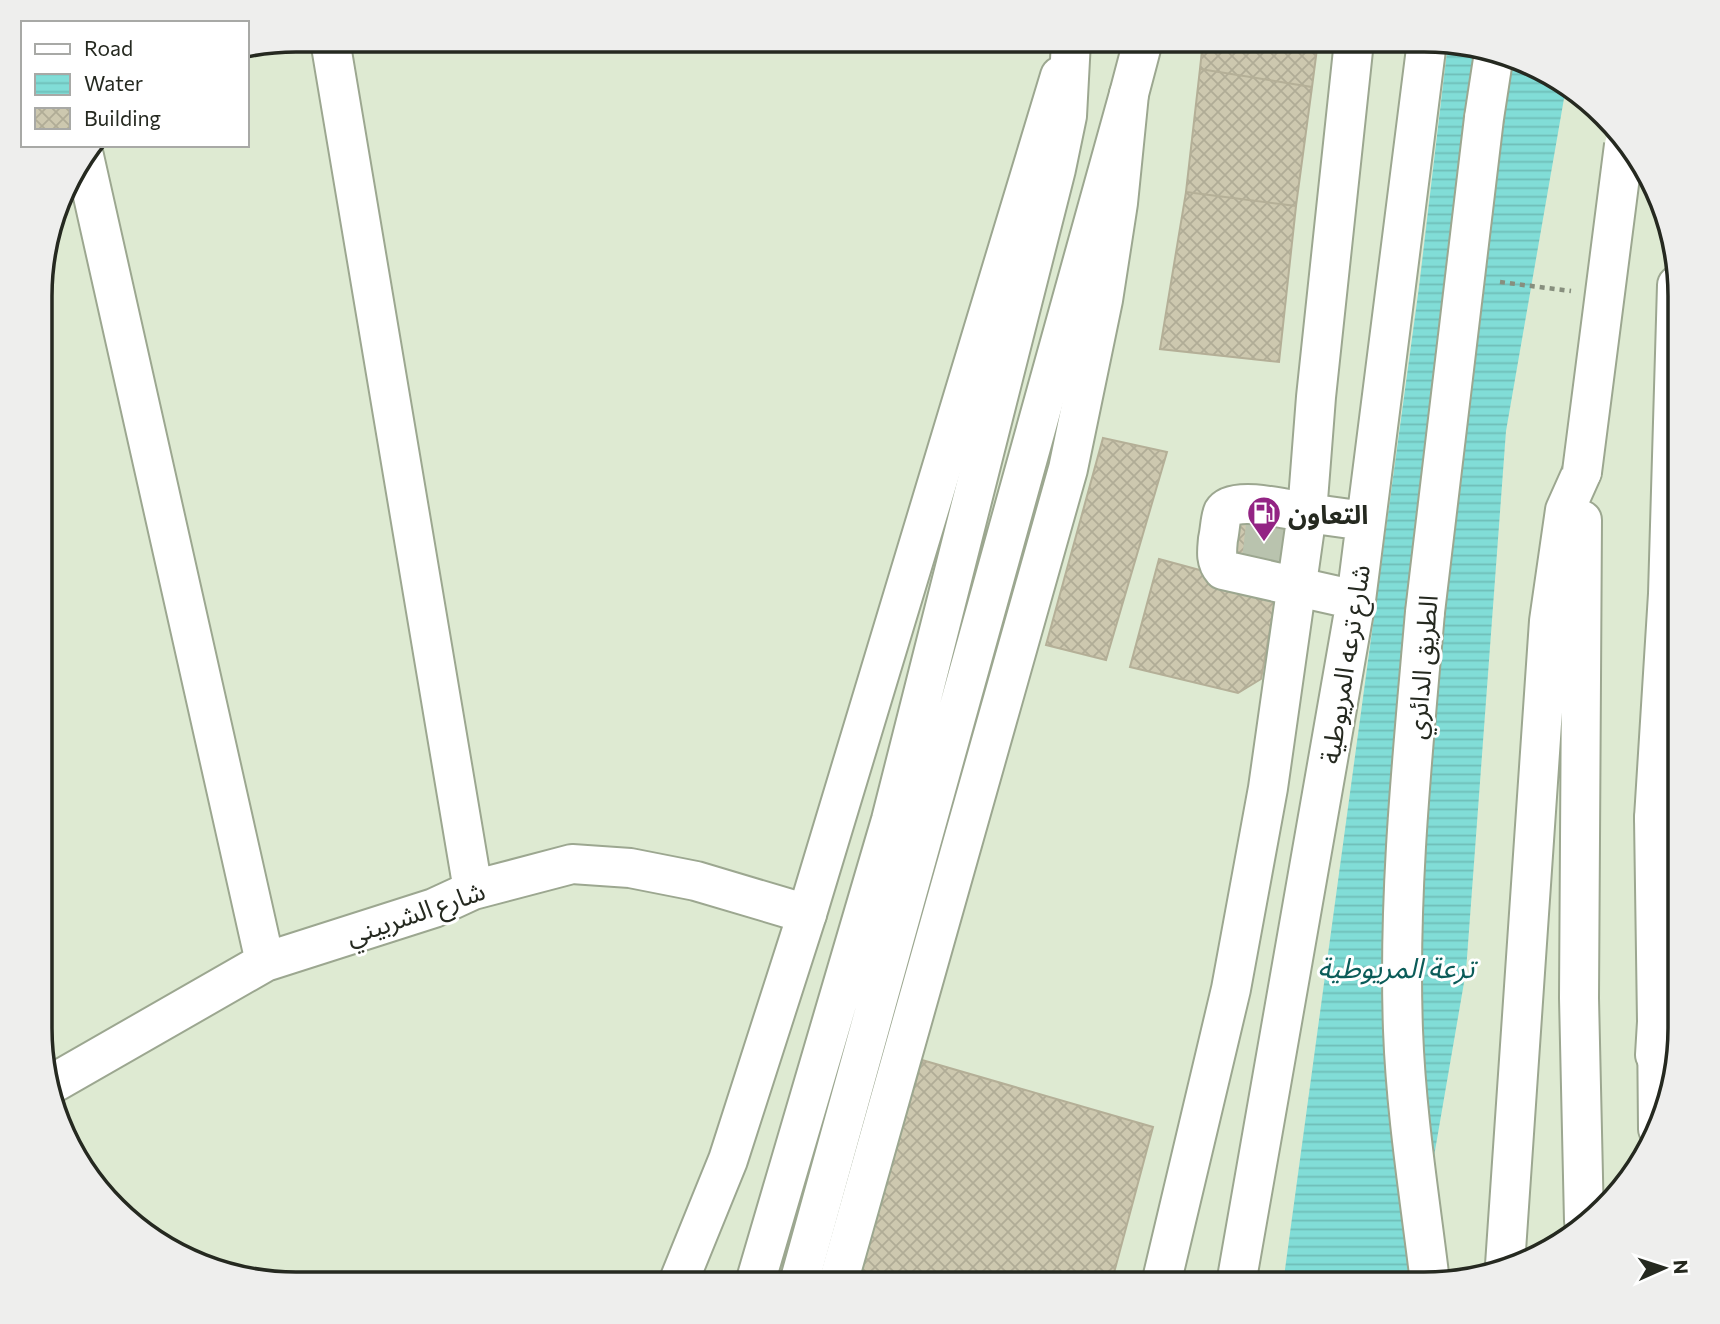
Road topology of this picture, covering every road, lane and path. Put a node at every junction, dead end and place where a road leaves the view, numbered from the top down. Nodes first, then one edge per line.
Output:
1 (332, 52) edge
2 (1067, 53) edge
3 (1070, 53) edge
4 (1140, 53) edge
5 (1353, 53) edge
6 (1425, 53) edge
7 (1493, 63) edge
8 (1129, 93) junction
9 (1623, 156) edge
10 (87, 171) edge
11 (1494, 281) dead end
12 (1574, 292) dead end
13 (1582, 472) junction
14 (1307, 513) junction
15 (1365, 521) junction
16 (1298, 587) junction
17 (1356, 600) junction
18 (1668, 659) edge
19 (1654, 818) junction
20 (1667, 837) edge
21 (473, 890) junction
22 (807, 914) junction
23 (265, 962) junction
24 (1657, 1022) junction
25 (58, 1080) edge
26 (1658, 1095) edge
27 (1651, 1115) edge
28 (1584, 1211) edge
29 (1506, 1257) edge
30 (683, 1271) edge
31 (758, 1271) edge
32 (802, 1271) edge
33 (841, 1271) edge
34 (1164, 1272) edge
35 (1238, 1272) edge
36 (1429, 1272) edge

1 - 21 main road
2 - 22 main road
3 - 31 main road
4 - 8 main road
5 - 14 main road
6 - 15 main road, شارع ترعه المريوطية
7 - 36 main road, الطريق الدائري, bridge
8 - 32 main road
8 - 33 main road
9 - 13 main road, bridge
10 - 23 main road
11 - 12 path
13 - 28 main road
13 - 29 main road
14 - 15 main road
14 - 16 main road
14 - 16 main road
15 - 17 main road, شارع ترعه المريوطية
16 - 17 main road
16 - 34 main road
17 - 35 main road, شارع ترعه المريوطية
18 - 19 main road
19 - 20 main road
19 - 24 main road
21 - 22 main road, شارع الشربيني
21 - 23 main road, شارع الشربيني
22 - 30 main road
23 - 25 main road, شارع الشربيني
24 - 26 main road
24 - 27 main road

